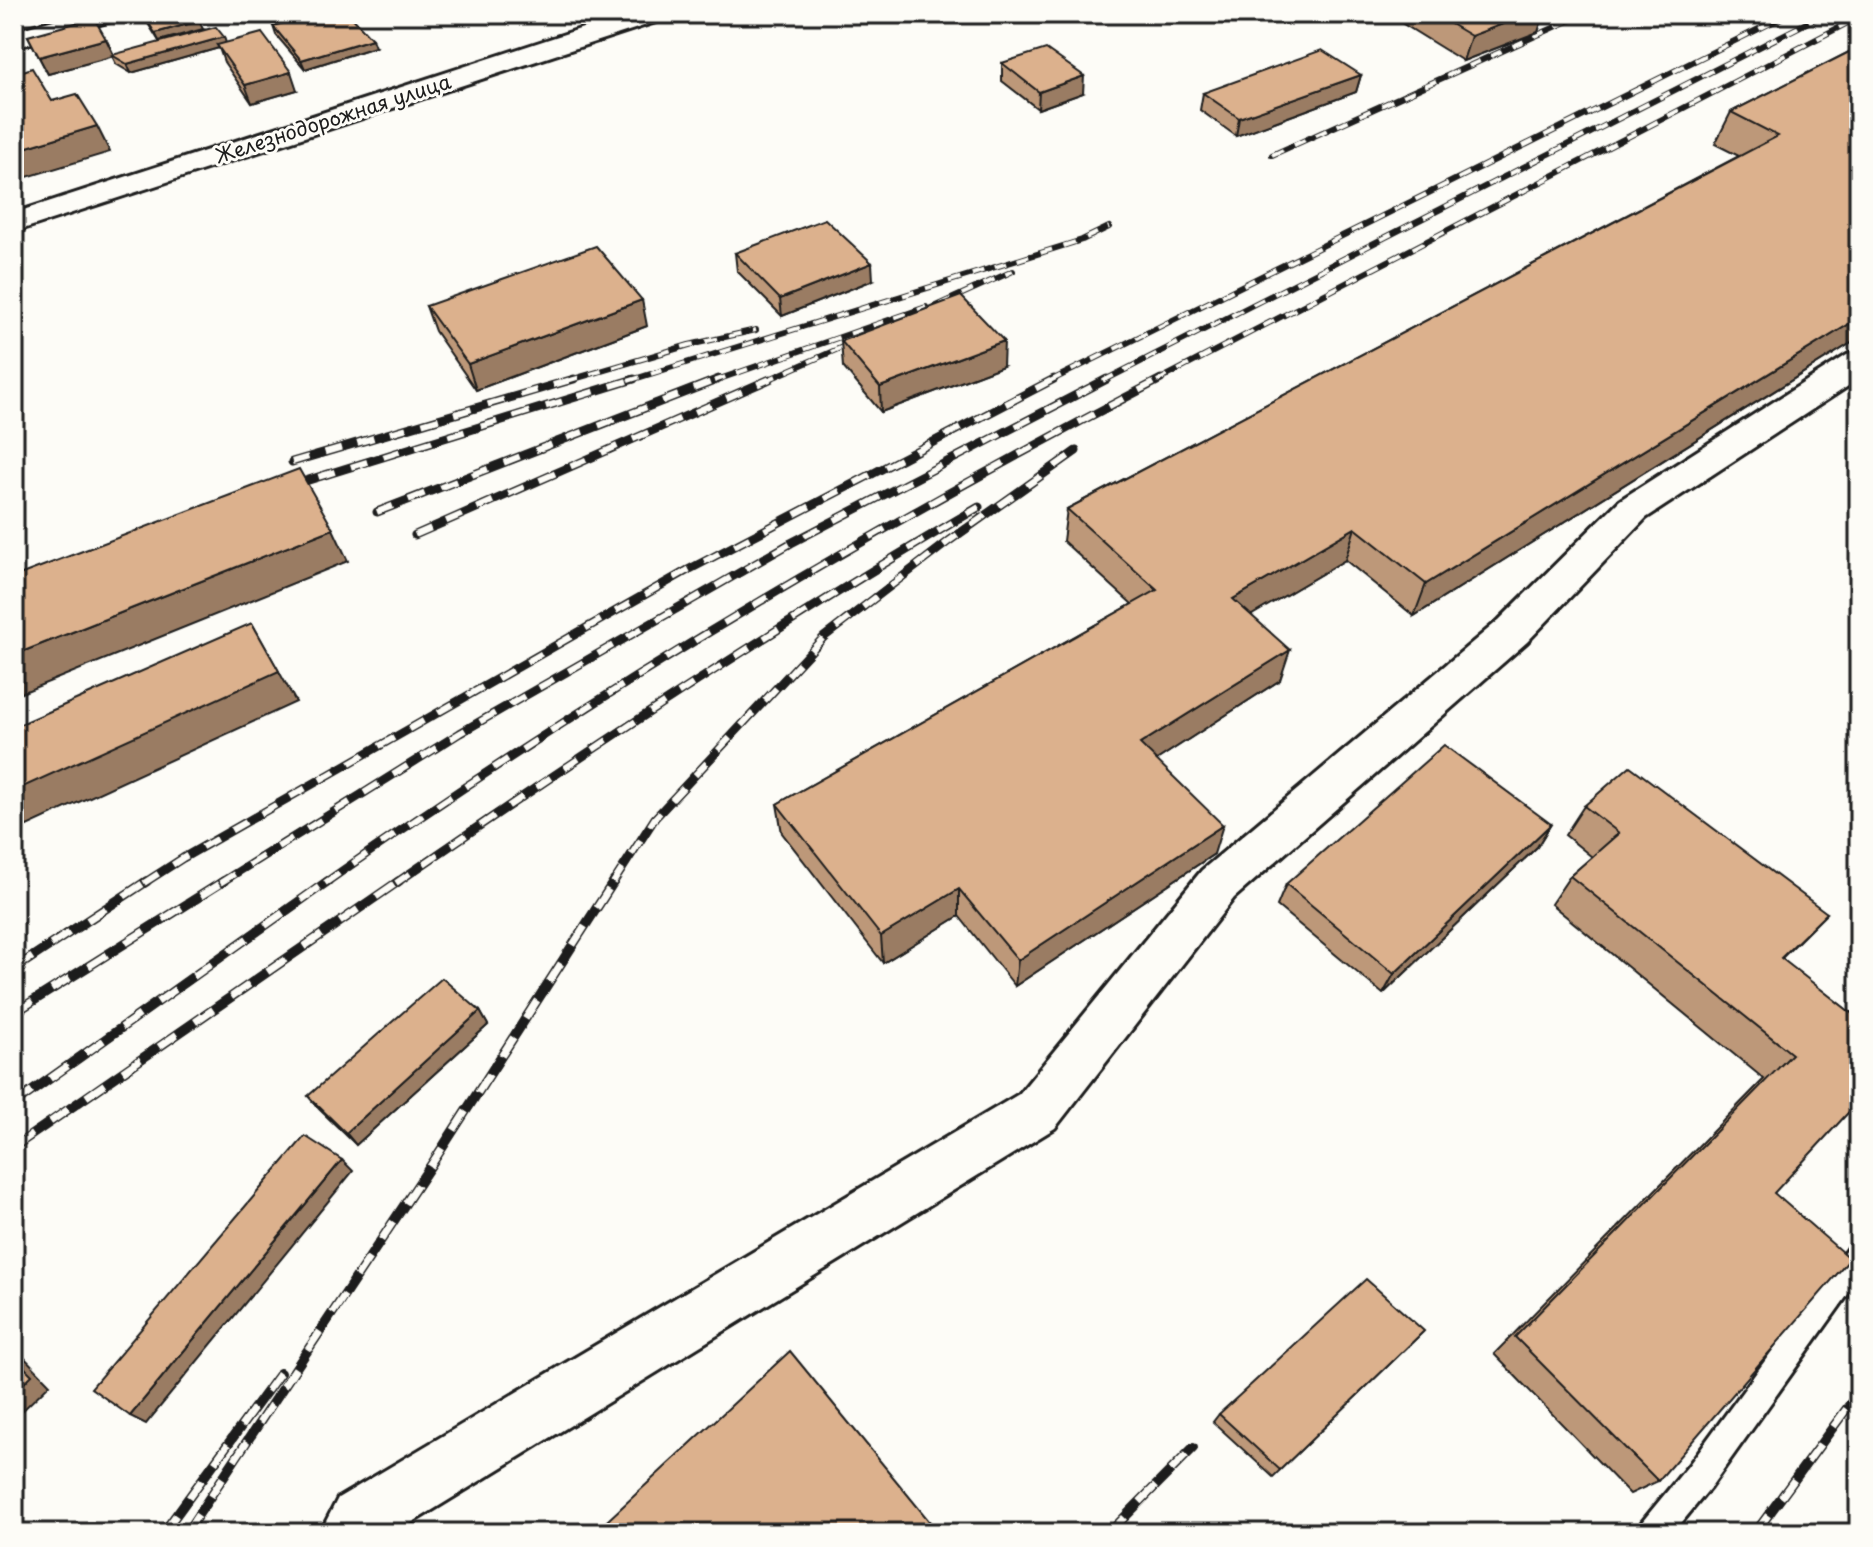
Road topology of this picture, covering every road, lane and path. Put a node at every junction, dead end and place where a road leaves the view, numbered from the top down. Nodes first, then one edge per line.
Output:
1 (105, 14) edge
2 (632, 17) edge
3 (14, 40) edge
4 (14, 223) edge
5 (1859, 363) edge
6 (1859, 1256) edge
7 (351, 1533) edge
8 (1653, 1533) edge

1 - 3 street
2 - 4 street, Железнодорожная улица
5 - 7 street
6 - 8 lane

